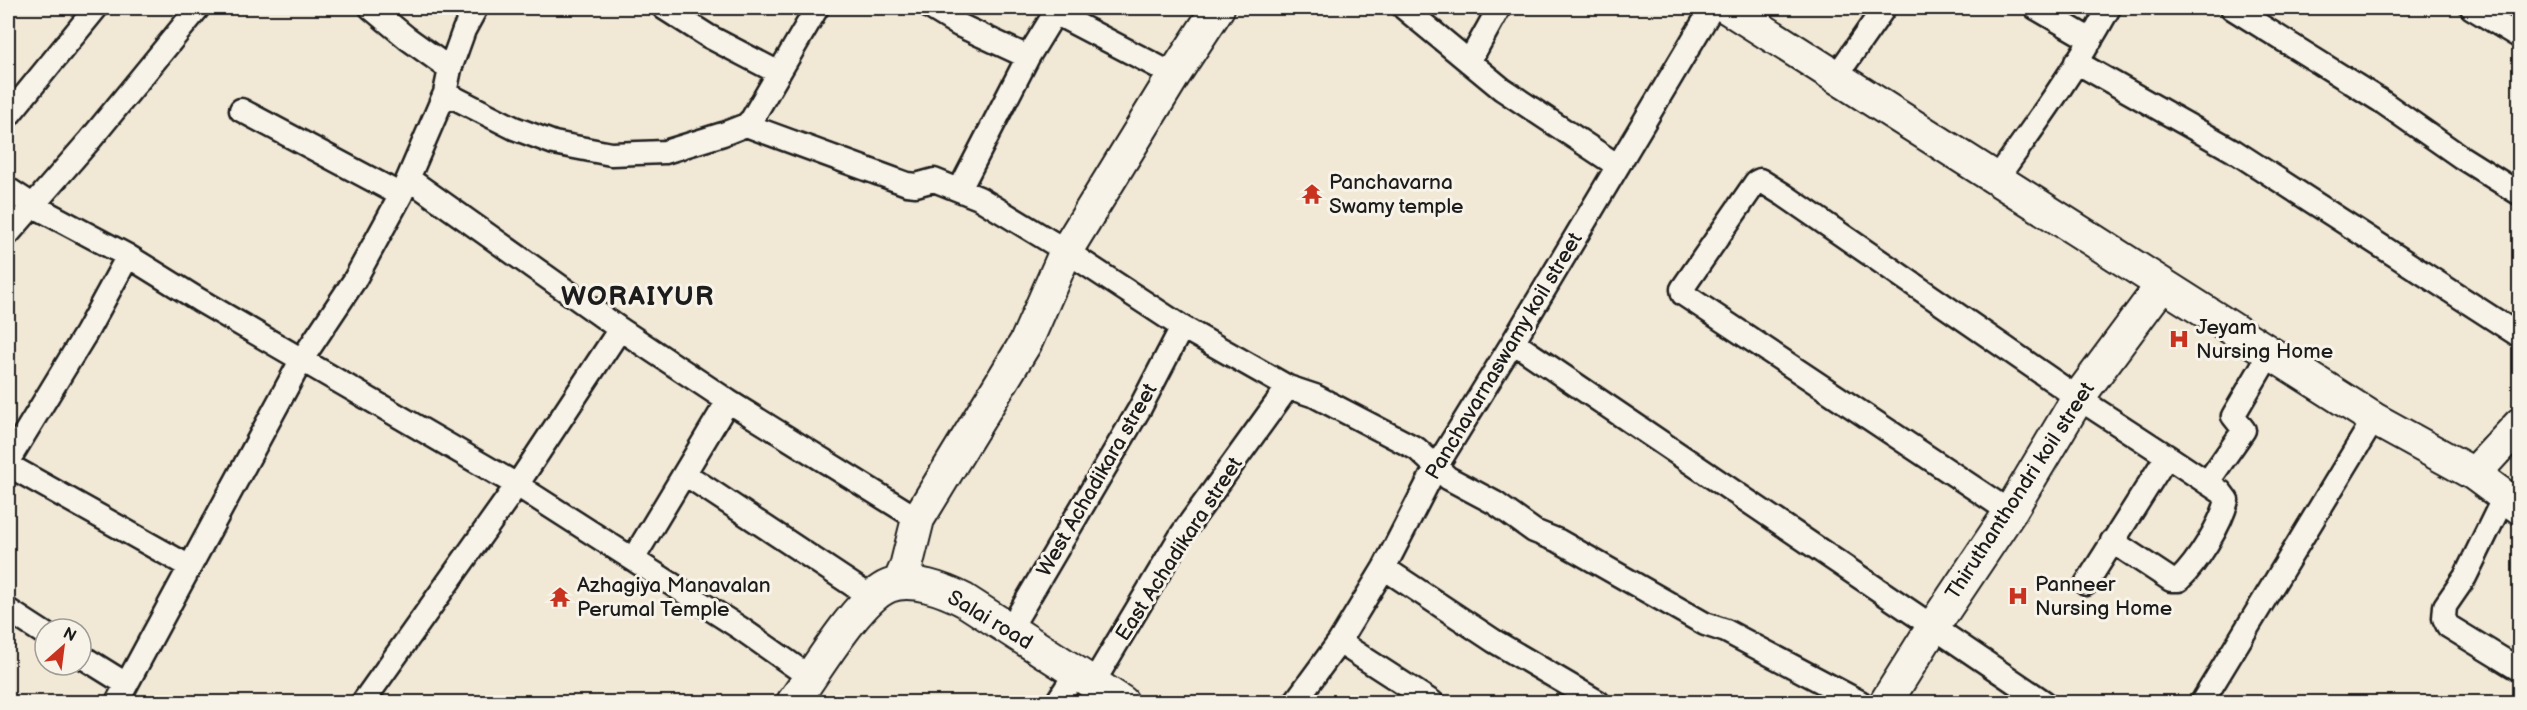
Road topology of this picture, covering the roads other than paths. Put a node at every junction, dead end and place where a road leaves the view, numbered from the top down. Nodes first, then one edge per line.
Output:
1 (96, 8) edge
2 (198, 8) edge
3 (371, 8) edge
4 (476, 8) edge
5 (664, 8) edge
6 (817, 8) edge
7 (931, 8) edge
8 (1218, 8) edge
9 (1404, 8) edge
10 (1499, 8) edge
11 (1712, 8) edge
12 (1728, 8) edge
13 (1884, 8) edge
14 (2036, 8) edge
15 (2109, 8) edge
16 (2232, 8) edge
17 (2472, 8) edge
18 (1056, 10) edge
19 (2520, 37) edge
20 (2091, 40) junction
21 (1028, 57) junction
22 (1469, 62) junction
23 (2076, 62) junction
24 (450, 69) junction
25 (778, 73) junction
26 (1174, 75) junction
27 (1837, 75) junction
28 (445, 93) junction
29 (241, 110) dead end
30 (8, 116) edge
31 (746, 124) junction
32 (1618, 166) junction
33 (1997, 178) junction
34 (405, 187) junction
35 (8, 189) edge
36 (960, 189) junction
37 (2520, 195) edge
38 (33, 206) junction
39 (8, 234) edge
40 (1066, 251) junction
41 (128, 256) junction
42 (2162, 285) junction
43 (1182, 327) junction
44 (620, 328) junction
45 (2520, 336) edge
46 (1513, 342) junction
47 (2270, 353) junction
48 (302, 359) junction
49 (1288, 387) junction
50 (2078, 398) junction
51 (728, 401) junction
52 (2374, 419) junction
53 (2520, 424) edge
54 (2167, 456) junction
55 (8, 463) edge
56 (1436, 467) junction
57 (685, 474) junction
58 (2474, 474) junction
59 (2207, 483) junction
60 (517, 485) junction
61 (2512, 503) edge
62 (2010, 512) junction
63 (918, 519) junction
64 (2112, 541) junction
65 (633, 559) junction
66 (190, 567) junction
67 (1384, 568) junction
68 (899, 583) junction
69 (2086, 584) dead end
70 (871, 597) junction
71 (8, 610) edge
72 (33, 626) edge
73 (1933, 627) junction
74 (1009, 631) junction
75 (1339, 642) junction
76 (93, 667) edge
77 (2520, 670) edge
78 (1085, 678) junction
79 (802, 690) edge
80 (121, 693) edge
81 (363, 702) edge
82 (1057, 702) edge
83 (1122, 702) edge
84 (1295, 702) edge
85 (1432, 702) edge
86 (1598, 702) edge
87 (1860, 702) edge
88 (1886, 702) edge
89 (2044, 702) edge
90 (2202, 702) edge

1 - 30 street
2 - 38 street
3 - 24 street
4 - 24 street
5 - 25 street
6 - 25 street
7 - 21 street
8 - 26 street
9 - 22 street
10 - 22 street
11 - 32 street, Panchavarnaswamy koil street
12 - 27 street
13 - 27 street
14 - 20 street
15 - 20 street
16 - 37 street
17 - 19 street
18 - 21 street
18 - 26 street
20 - 23 street
21 - 36 street
22 - 32 street
23 - 33 street
23 - 45 street
24 - 28 street
25 - 31 street
26 - 40 street
27 - 33 street
28 - 31 street
28 - 34 street
29 - 34 street
31 - 36 street
32 - 46 street, Panchavarnaswamy koil street
33 - 42 street
34 - 44 street
34 - 48 street
35 - 38 street
36 - 40 street
38 - 39 street
38 - 41 street
40 - 43 street
40 - 63 street
41 - 48 street
41 - 55 street
42 - 47 street
42 - 50 street, Thiruthanthondri koil street
43 - 49 street
43 - 74 street, West Achadikara street
44 - 51 street
44 - 60 street
46 - 56 street, Panchavarnaswamy koil street
46 - 73 street
47 - 52 street
47 - 59 street
48 - 60 street
48 - 66 street
49 - 56 street
49 - 78 street, East Achadikara street
50 - 54 street
50 - 62 street, Thiruthanthondri koil street
50 - 62 street
51 - 57 street
51 - 63 street
52 - 58 street
52 - 90 street
53 - 58 street
54 - 59 street
54 - 64 street
55 - 66 street
56 - 67 street, Panchavarnaswamy koil street
56 - 87 street
57 - 65 street
57 - 70 street
58 - 61 street
59 - 64 street
60 - 65 street
60 - 81 street
61 - 77 street
62 - 73 street, Thiruthanthondri koil street
63 - 68 street
64 - 69 street
65 - 79 street
66 - 80 street
67 - 75 street, Panchavarnaswamy koil street
67 - 86 street
68 - 70 street
68 - 74 street, Salai road
70 - 79 street
71 - 72 street
73 - 88 street, Thiruthanthondri koil street
73 - 89 street
74 - 78 street, Salai road
75 - 84 street, Panchavarnaswamy koil street
75 - 85 street
76 - 80 street
78 - 82 street, East Achadikara street
78 - 83 street, Salai road

